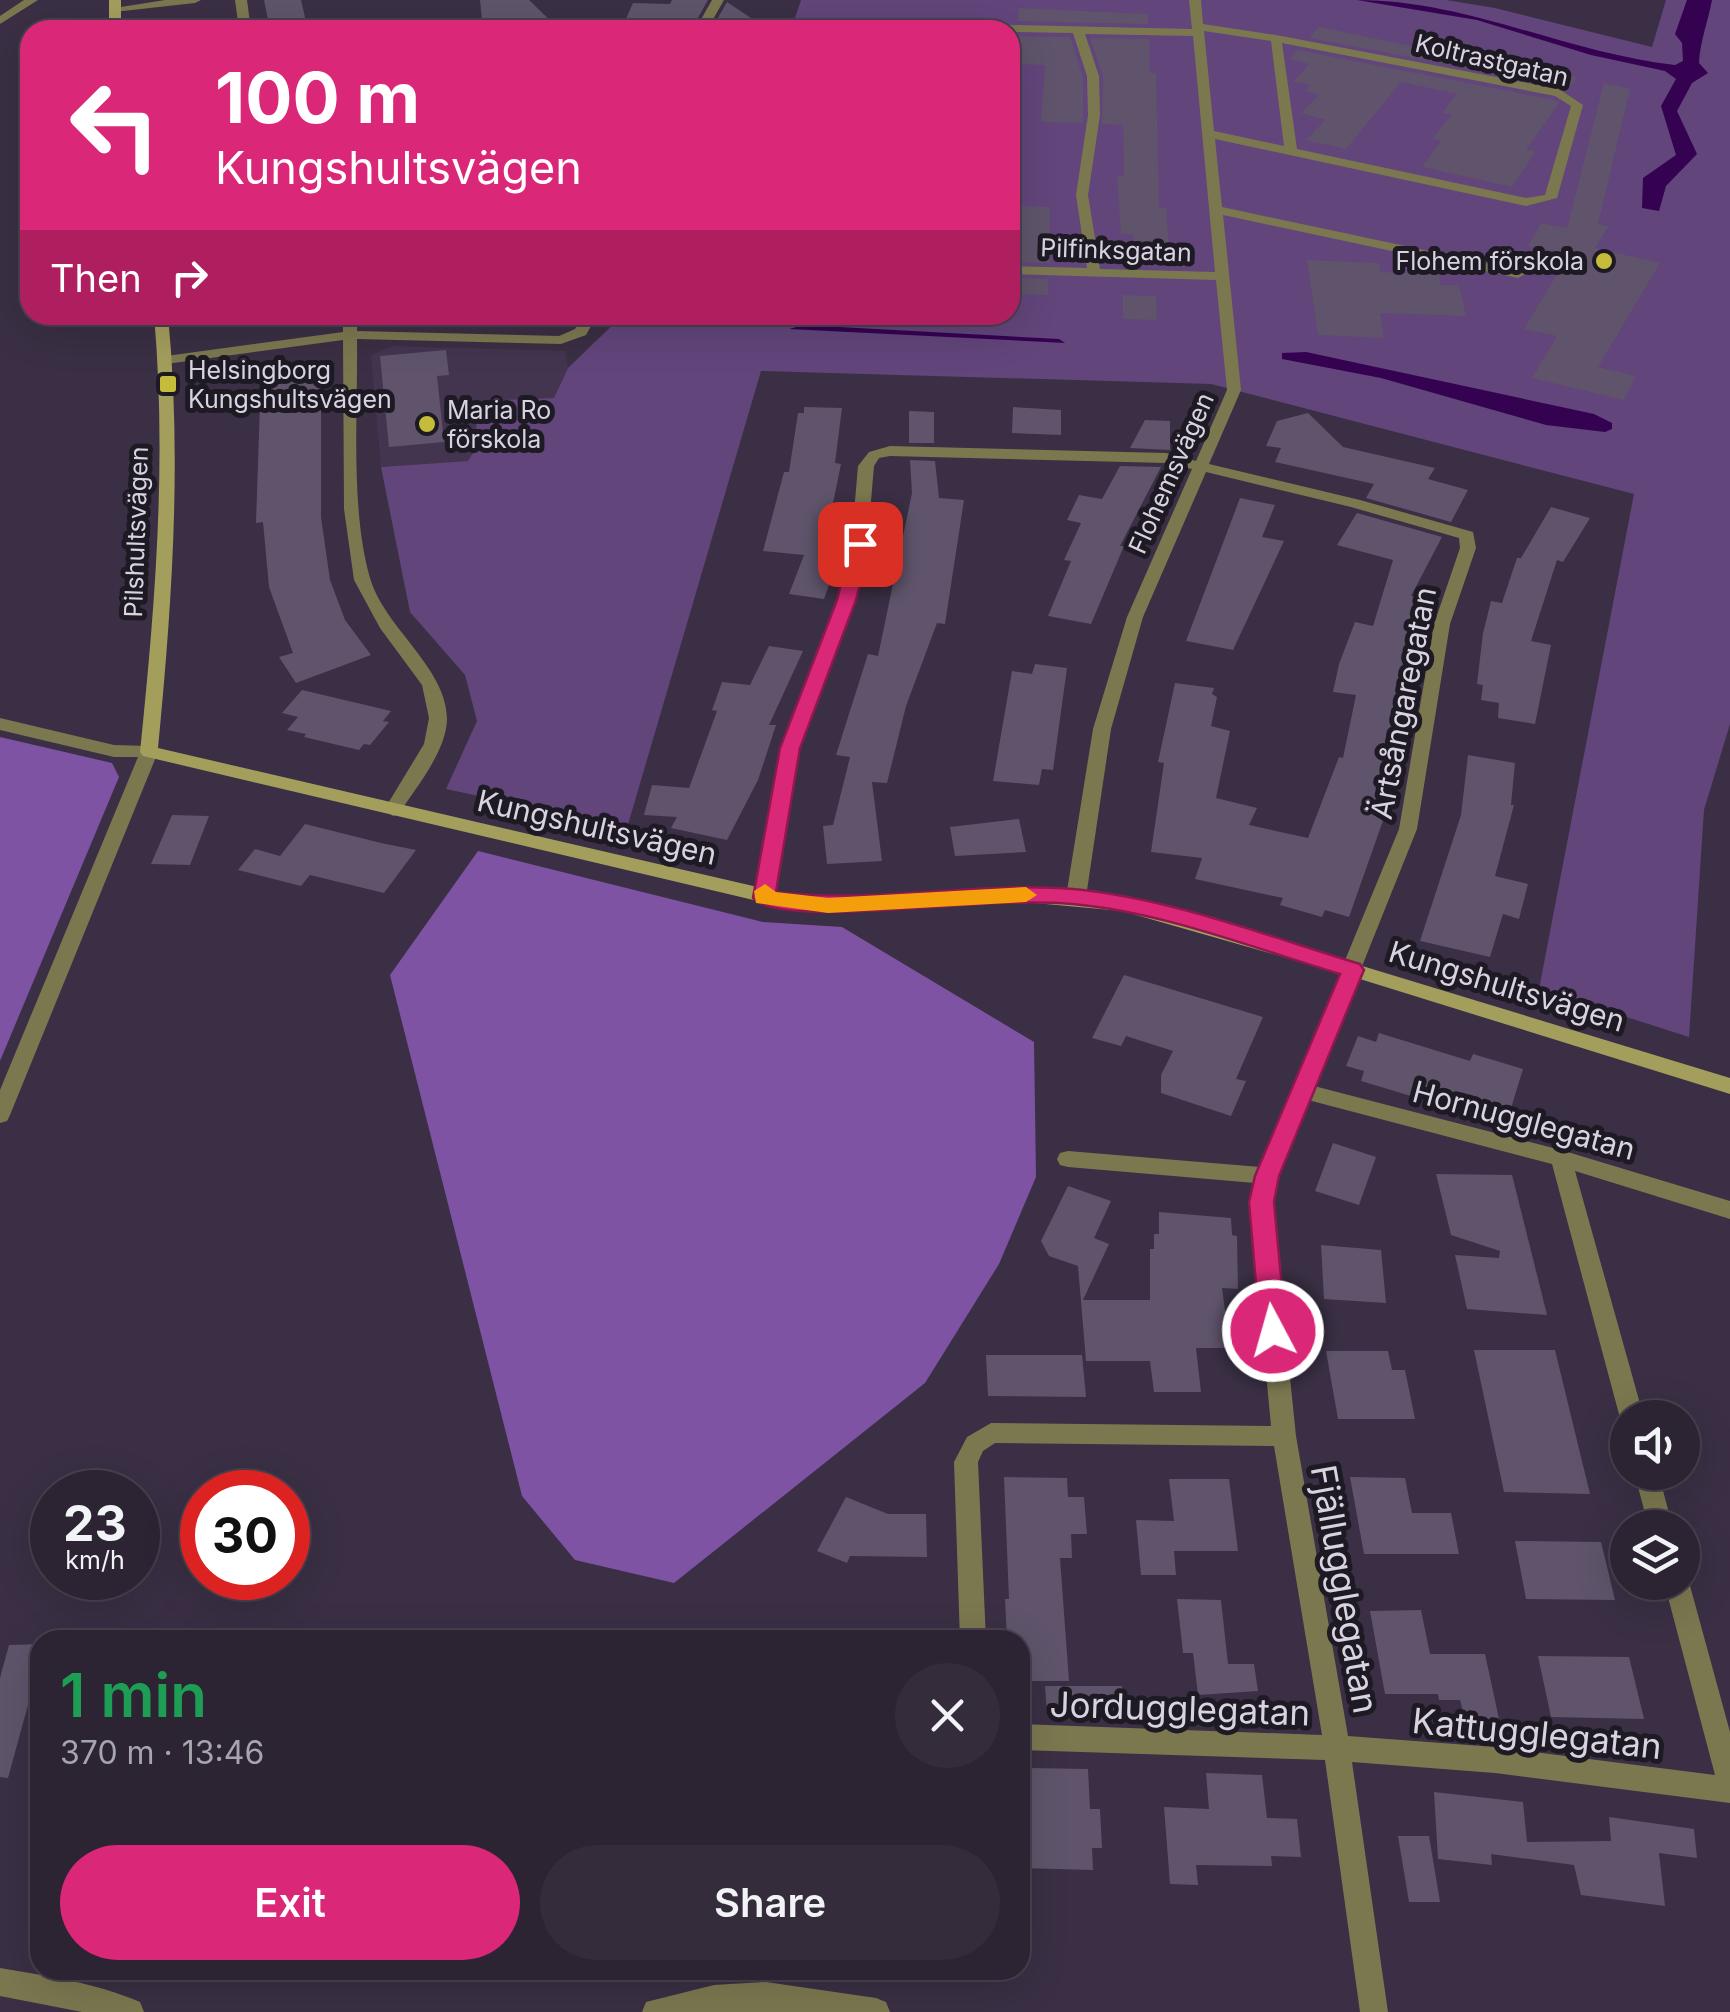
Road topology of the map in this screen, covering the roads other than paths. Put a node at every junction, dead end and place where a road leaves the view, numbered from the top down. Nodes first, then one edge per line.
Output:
1 (32, 0) edge
2 (135, 0) edge
3 (196, 0) edge
4 (1195, 0) edge
5 (114, 4) edge
6 (0, 21) edge
7 (1020, 29) edge
8 (1078, 30) junction
9 (1198, 30) junction
10 (1276, 38) junction
11 (1208, 134) junction
12 (1291, 152) junction
13 (1216, 210) junction
14 (1020, 270) edge
15 (1094, 273) junction
16 (1518, 274) dead end
17 (1221, 276) junction
18 (162, 325) edge
19 (351, 325) edge
20 (585, 325) edge
21 (352, 335) junction
22 (166, 355) junction
23 (1202, 466) junction
24 (0, 724) edge
25 (149, 752) junction
26 (392, 810) junction
27 (1076, 897) junction
28 (764, 898) junction
29 (1352, 970) junction
30 (1730, 1086) edge
31 (1302, 1091) junction
32 (0, 1115) edge
33 (1561, 1158) junction
34 (1068, 1159) dead end
35 (1267, 1176) junction
36 (1730, 1210) edge
37 (1627, 1400) edge
38 (1284, 1436) junction
39 (1681, 1600) edge
40 (974, 1630) edge
41 (1030, 1737) edge
42 (1337, 1748) junction
43 (1730, 1781) edge
44 (1730, 1790) edge
45 (0, 1982) edge
46 (130, 2012) edge
47 (656, 2012) edge
48 (876, 2012) edge
49 (1374, 2012) edge

1 - 6 street
2 - 5 street
3 - 5 street
4 - 9 street, Flohemsvägen
7 - 8 street
8 - 9 street
8 - 15 street
9 - 10 street, Koltrastgatan
9 - 11 street, Flohemsvägen
10 - 12 street
10 - 12 street, Koltrastgatan
11 - 12 street, Koltrastgatan
11 - 13 street, Flohemsvägen
13 - 16 street
13 - 17 street, Flohemsvägen
14 - 15 street, Pilfinksgatan
15 - 17 street, Pilfinksgatan
17 - 23 street, Flohemsvägen
18 - 22 street, Pilshultsvägen
19 - 21 street
20 - 21 street
21 - 22 street
21 - 26 street
22 - 25 street, Pilshultsvägen
23 - 27 street, Flohemsvägen
23 - 28 street
23 - 29 street, Ärtsångaregatan
24 - 25 street
25 - 26 street, Kungshultsvägen
25 - 32 street, Pilshultsvägen
26 - 28 street, Kungshultsvägen
27 - 28 street, Kungshultsvägen
27 - 29 street, Kungshultsvägen
29 - 30 street, Kungshultsvägen
29 - 31 street, Fjällugglegatan
31 - 33 street, Hornugglegatan
31 - 35 street, Fjällugglegatan
33 - 36 street, Hornugglegatan
33 - 37 street
34 - 35 street
35 - 38 street, Fjällugglegatan
38 - 40 street
38 - 42 street, Fjällugglegatan
39 - 43 street
41 - 42 street, Jordugglegatan
42 - 44 street, Kattugglegatan
42 - 49 street, Fjällugglegatan
45 - 46 street
47 - 48 street

